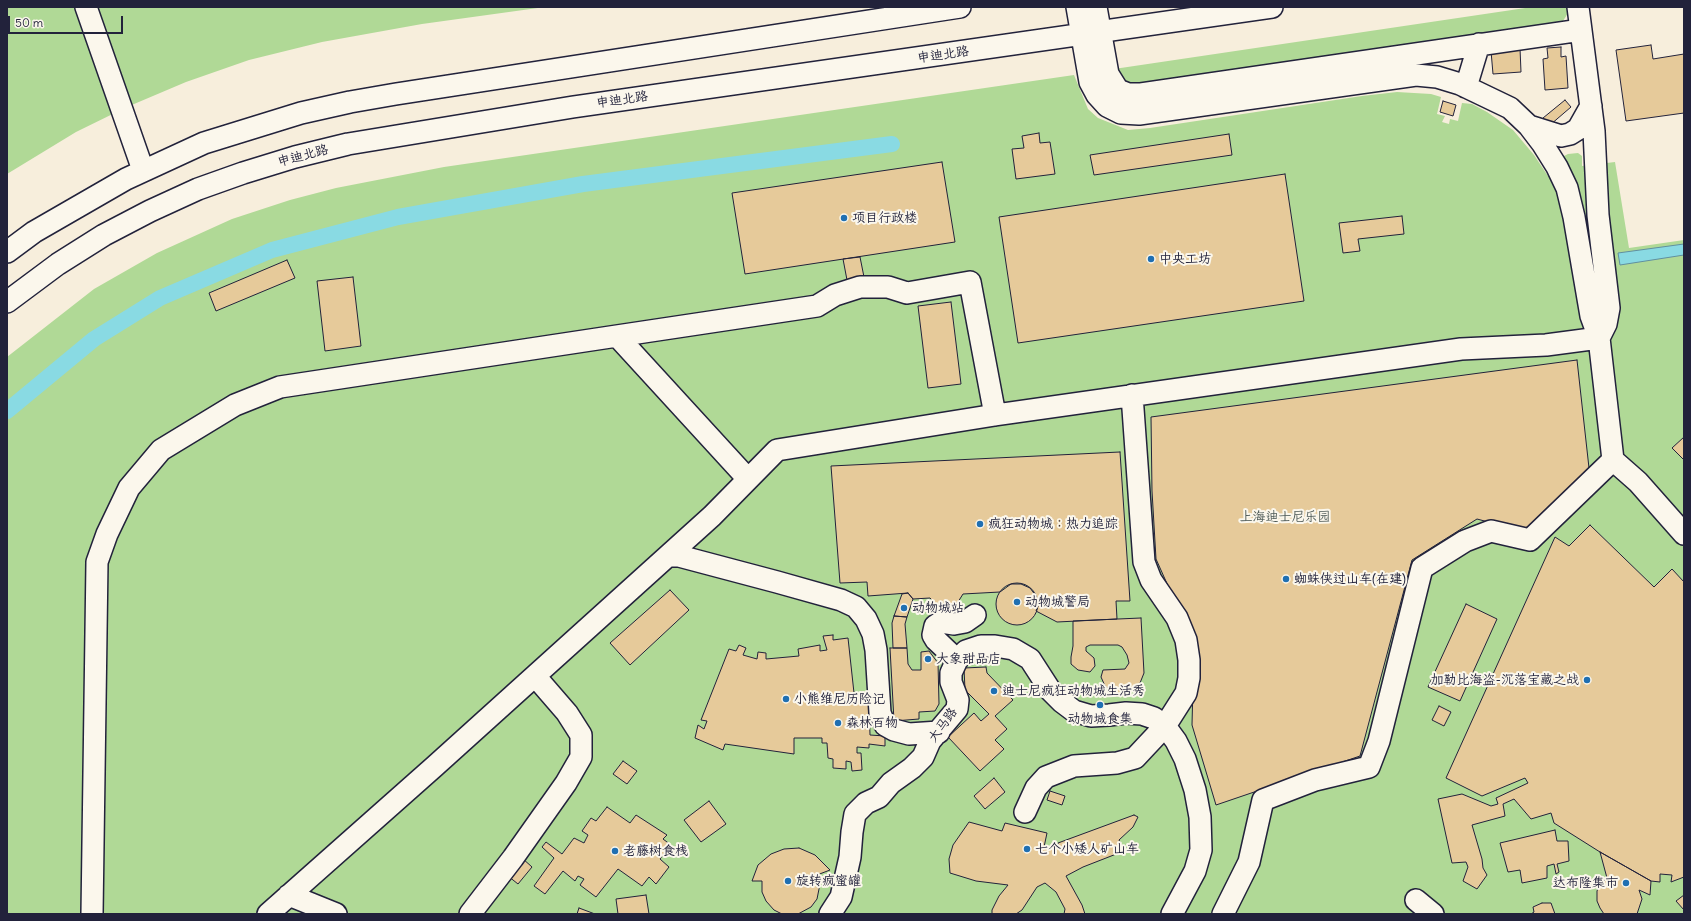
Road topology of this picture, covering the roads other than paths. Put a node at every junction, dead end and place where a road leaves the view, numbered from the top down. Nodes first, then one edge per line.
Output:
1 (86, 7) edge
2 (960, 7) edge
3 (1077, 7) edge
4 (1096, 7) edge
5 (1272, 7) edge
6 (1578, 7) edge
7 (1581, 30) junction
8 (1091, 33) junction
9 (1479, 44) junction
10 (1466, 87) junction
11 (1591, 106) junction
12 (1529, 126) junction
13 (143, 170) junction
14 (7, 252) edge
15 (7, 302) edge
16 (617, 336) junction
17 (1599, 338) junction
18 (1132, 395) junction
19 (995, 415) junction
20 (1613, 460) junction
21 (748, 480) junction
22 (1684, 534) edge
23 (668, 556) junction
24 (995, 646) junction
25 (957, 660) junction
26 (535, 676) junction
27 (1165, 726) junction
28 (939, 732) junction
29 (1025, 812) dead end
30 (289, 895) junction
31 (1416, 900) dead end
32 (92, 914) edge
33 (268, 914) edge
34 (336, 914) edge
35 (470, 914) edge
36 (830, 914) edge
37 (1172, 914) edge
38 (1223, 914) edge
39 (1433, 914) edge

1 - 13 street
2 - 13 street
3 - 8 street
4 - 8 street
5 - 8 street, 申迪北路
6 - 7 street
7 - 9 street
7 - 11 street
8 - 9 street
8 - 10 street
8 - 15 street, 申迪北路
9 - 10 street
10 - 12 street
11 - 12 street
11 - 17 street
12 - 17 street
13 - 14 street
16 - 19 street
16 - 21 street
16 - 32 street
17 - 18 street
17 - 20 street
18 - 19 street
18 - 27 street
19 - 21 street
20 - 22 street
20 - 38 street
21 - 23 street
23 - 26 street
23 - 28 street
24 - 25 street
24 - 25 street
24 - 27 street
25 - 28 street, 大马路
26 - 30 street
26 - 35 street
27 - 29 street
27 - 37 street
28 - 36 street, 大马路
30 - 33 street
30 - 34 street
31 - 39 street

